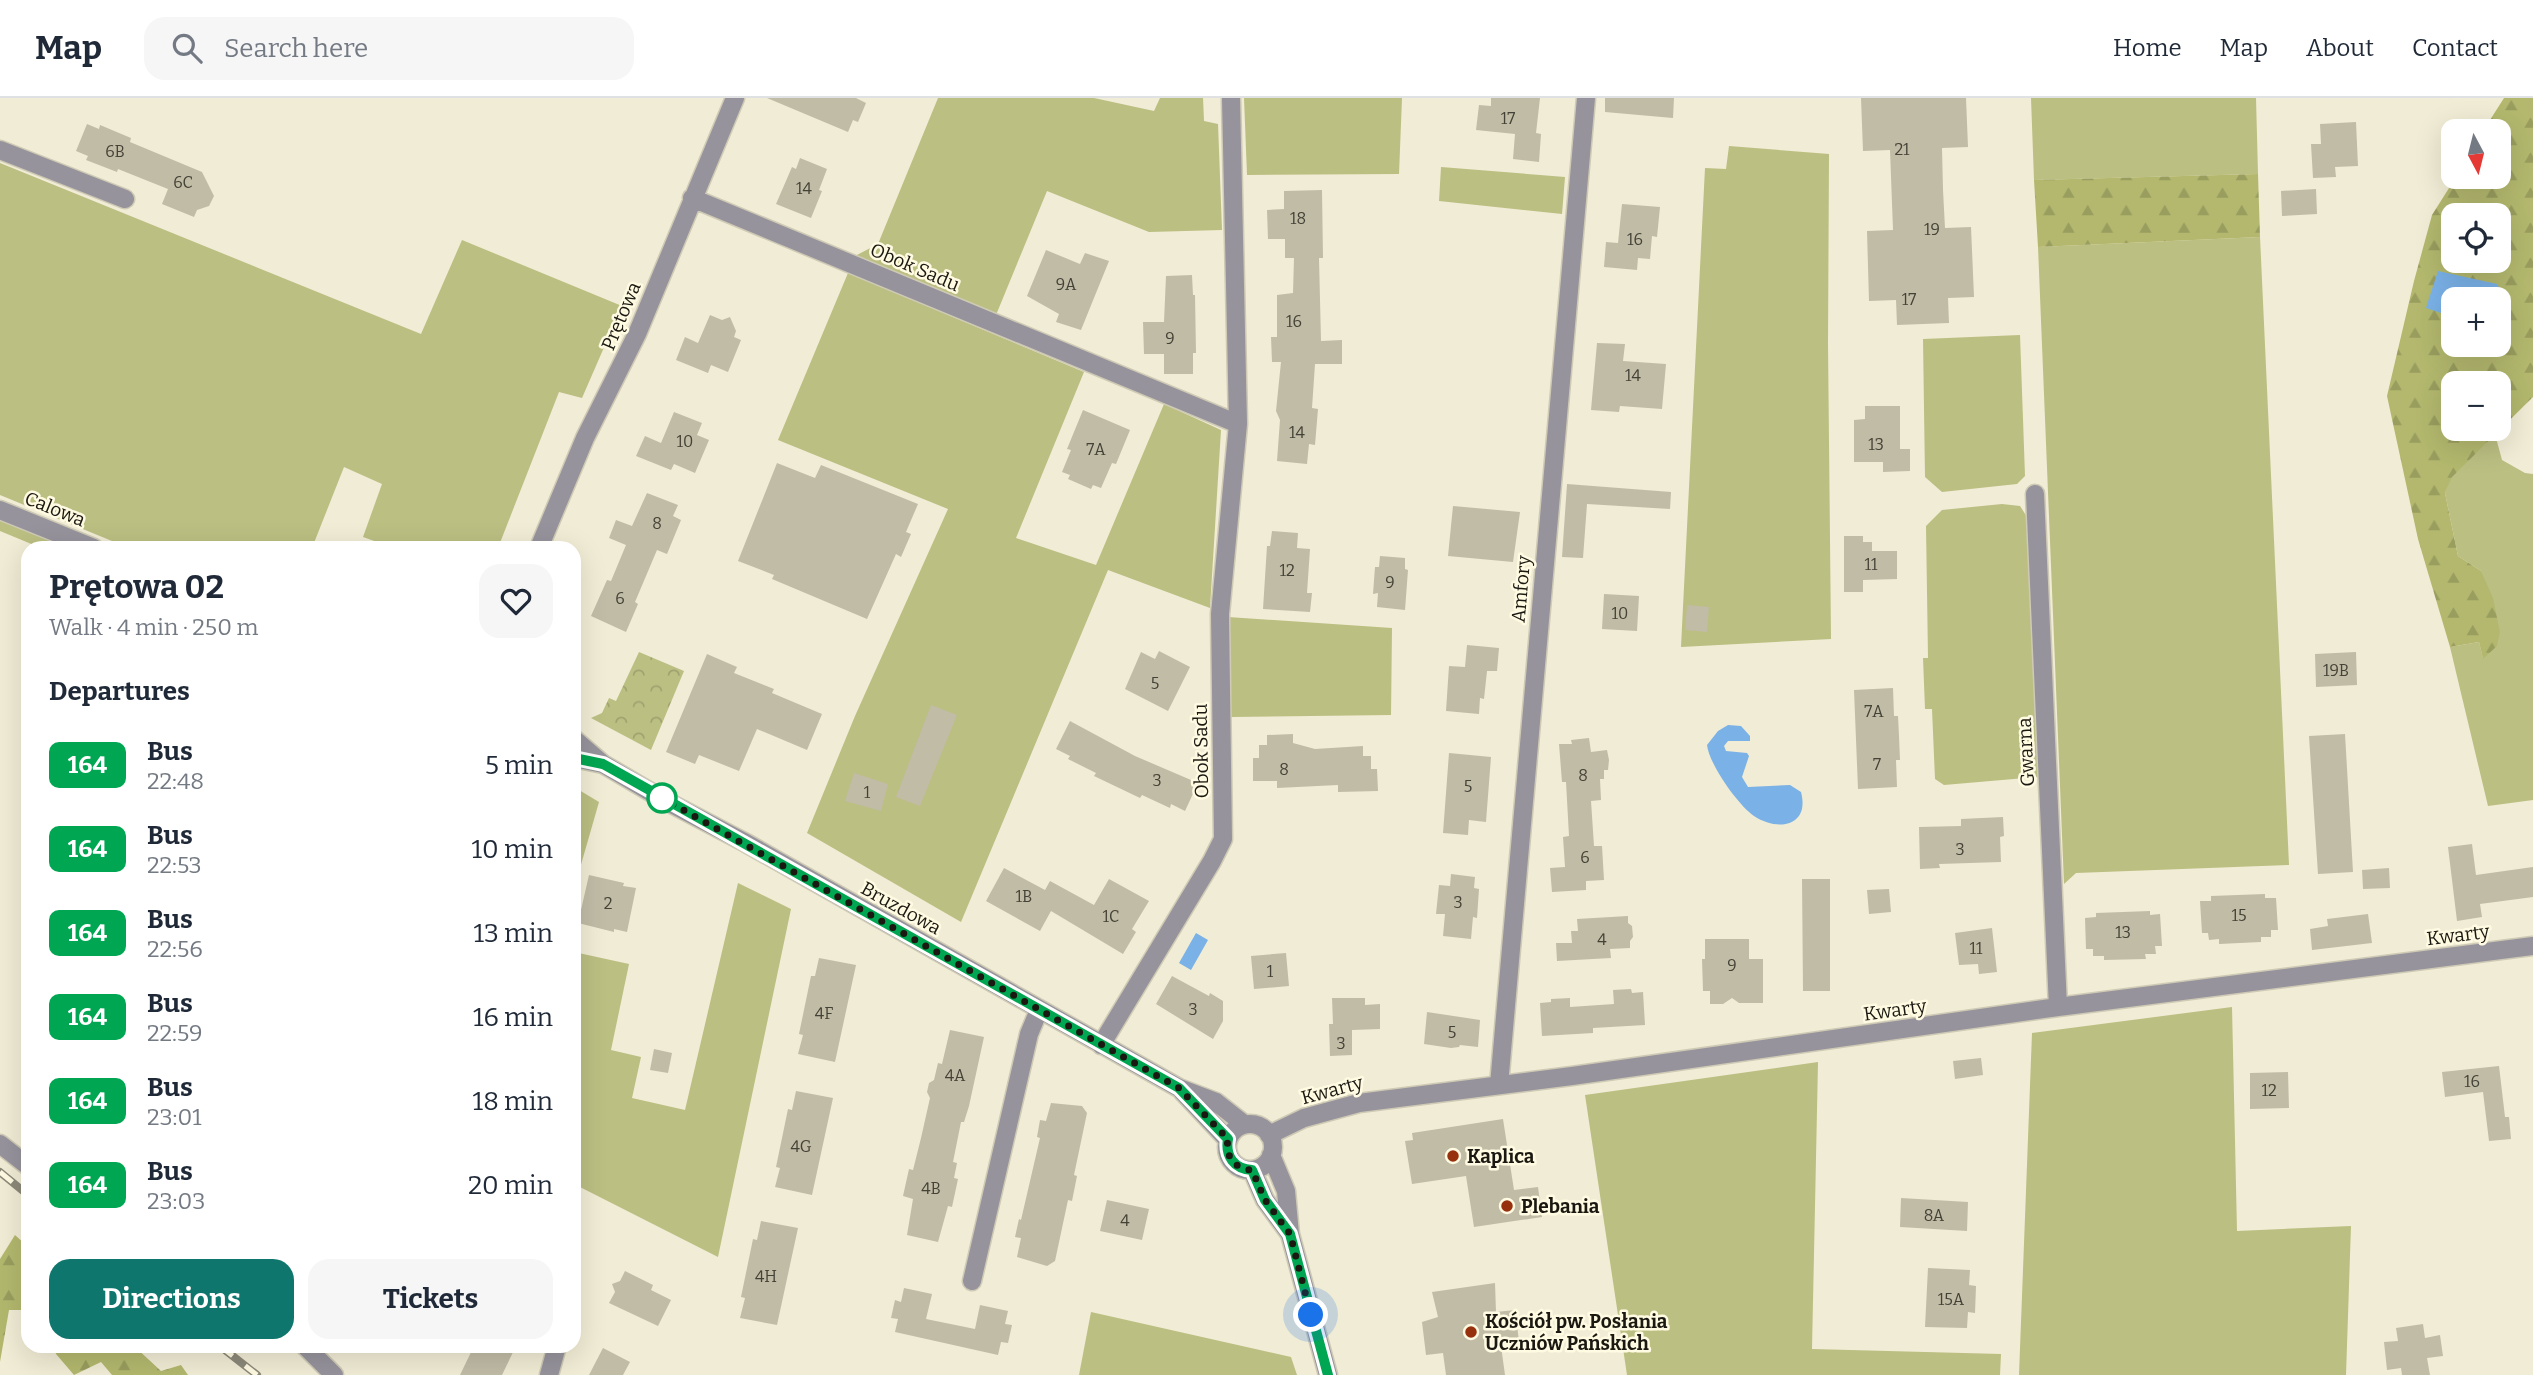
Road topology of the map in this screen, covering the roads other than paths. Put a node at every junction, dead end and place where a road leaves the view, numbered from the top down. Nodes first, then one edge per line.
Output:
1 (734, 98) edge
2 (1586, 98) edge
3 (1231, 99) edge
4 (0, 150) edge
5 (692, 198) junction
6 (125, 200) dead end
7 (1238, 424) junction
8 (2035, 494) dead end
9 (0, 510) edge
10 (77, 541) edge
11 (542, 541) edge
12 (581, 745) edge
13 (581, 759) edge
14 (603, 764) junction
15 (2533, 946) edge
16 (2058, 1007) junction
17 (1039, 1010) junction
18 (1101, 1045) junction
19 (1499, 1084) junction
20 (1179, 1088) junction
21 (1244, 1124) junction
22 (1269, 1135) junction
23 (1228, 1139) junction
24 (0, 1144) edge
25 (1271, 1155) junction
26 (21, 1160) edge
27 (1252, 1170) junction
28 (1290, 1234) junction
29 (972, 1282) dead end
30 (312, 1353) edge
31 (555, 1353) edge
32 (334, 1375) edge
33 (549, 1375) edge
34 (1328, 1375) edge

1 - 5 street, Prętowa
2 - 19 street, Amfory
3 - 7 street, Obok Sadu
4 - 6 street
5 - 7 street, Obok Sadu
5 - 11 street, Prętowa
7 - 18 street, Obok Sadu
8 - 16 street, Gwarna
9 - 10 street, Calowa
12 - 14 street, Bruzdowa
13 - 14 street, Bruzdowa
14 - 17 street, Bruzdowa
15 - 16 street, Kwarty
16 - 19 street, Kwarty
17 - 18 street, Bruzdowa
17 - 29 street
18 - 20 street, Bruzdowa
19 - 22 street, Kwarty
20 - 21 street, Bruzdowa
20 - 23 street, Bruzdowa
21 - 22 street
21 - 23 street
22 - 25 street
23 - 27 street
24 - 26 street
25 - 27 street
25 - 28 street
27 - 28 street
28 - 34 street
30 - 32 street
31 - 33 street

